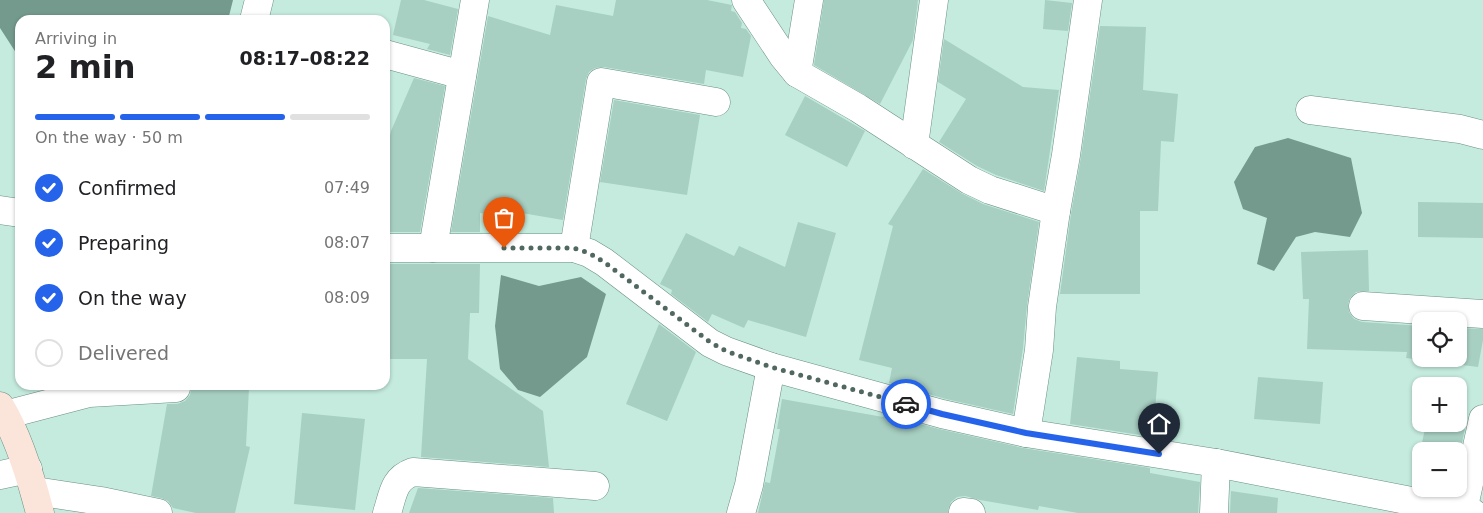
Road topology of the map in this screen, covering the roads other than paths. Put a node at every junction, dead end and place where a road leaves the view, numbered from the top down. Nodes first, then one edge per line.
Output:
1 (259, 0) edge
2 (475, 0) edge
3 (746, 0) edge
4 (809, 0) edge
5 (934, 0) edge
6 (1088, 0) edge
7 (255, 15) edge
8 (390, 55) edge
9 (797, 73) junction
10 (462, 75) junction
11 (716, 102) dead end
12 (1310, 110) dead end
13 (1483, 134) edge
14 (914, 145) junction
15 (0, 210) edge
16 (1056, 211) junction
17 (15, 212) edge
18 (390, 248) edge
19 (433, 248) junction
20 (574, 248) junction
21 (1363, 306) dead end
22 (1483, 314) edge
23 (771, 367) junction
24 (141, 390) edge
25 (3, 411) edge
26 (1483, 419) edge
27 (1026, 433) junction
28 (1480, 452) edge
29 (1216, 463) junction
30 (0, 475) edge
31 (595, 486) dead end
32 (34, 491) edge
33 (1468, 512) edge
34 (158, 513) edge
35 (387, 513) edge
36 (741, 513) edge
37 (1214, 513) edge

1 - 7 street
2 - 10 street
3 - 9 street
4 - 9 street
5 - 14 street
6 - 16 street
8 - 10 street
9 - 14 street
10 - 19 street
11 - 20 street
12 - 13 street
14 - 16 street
15 - 17 street
16 - 27 street
18 - 19 street
19 - 20 street
20 - 23 street
21 - 22 street
23 - 27 street
23 - 36 street
24 - 25 street
25 - 32 main road
26 - 28 street
27 - 29 street
28 - 33 street
29 - 33 street
29 - 37 street
30 - 32 street
31 - 35 street
32 - 34 street

